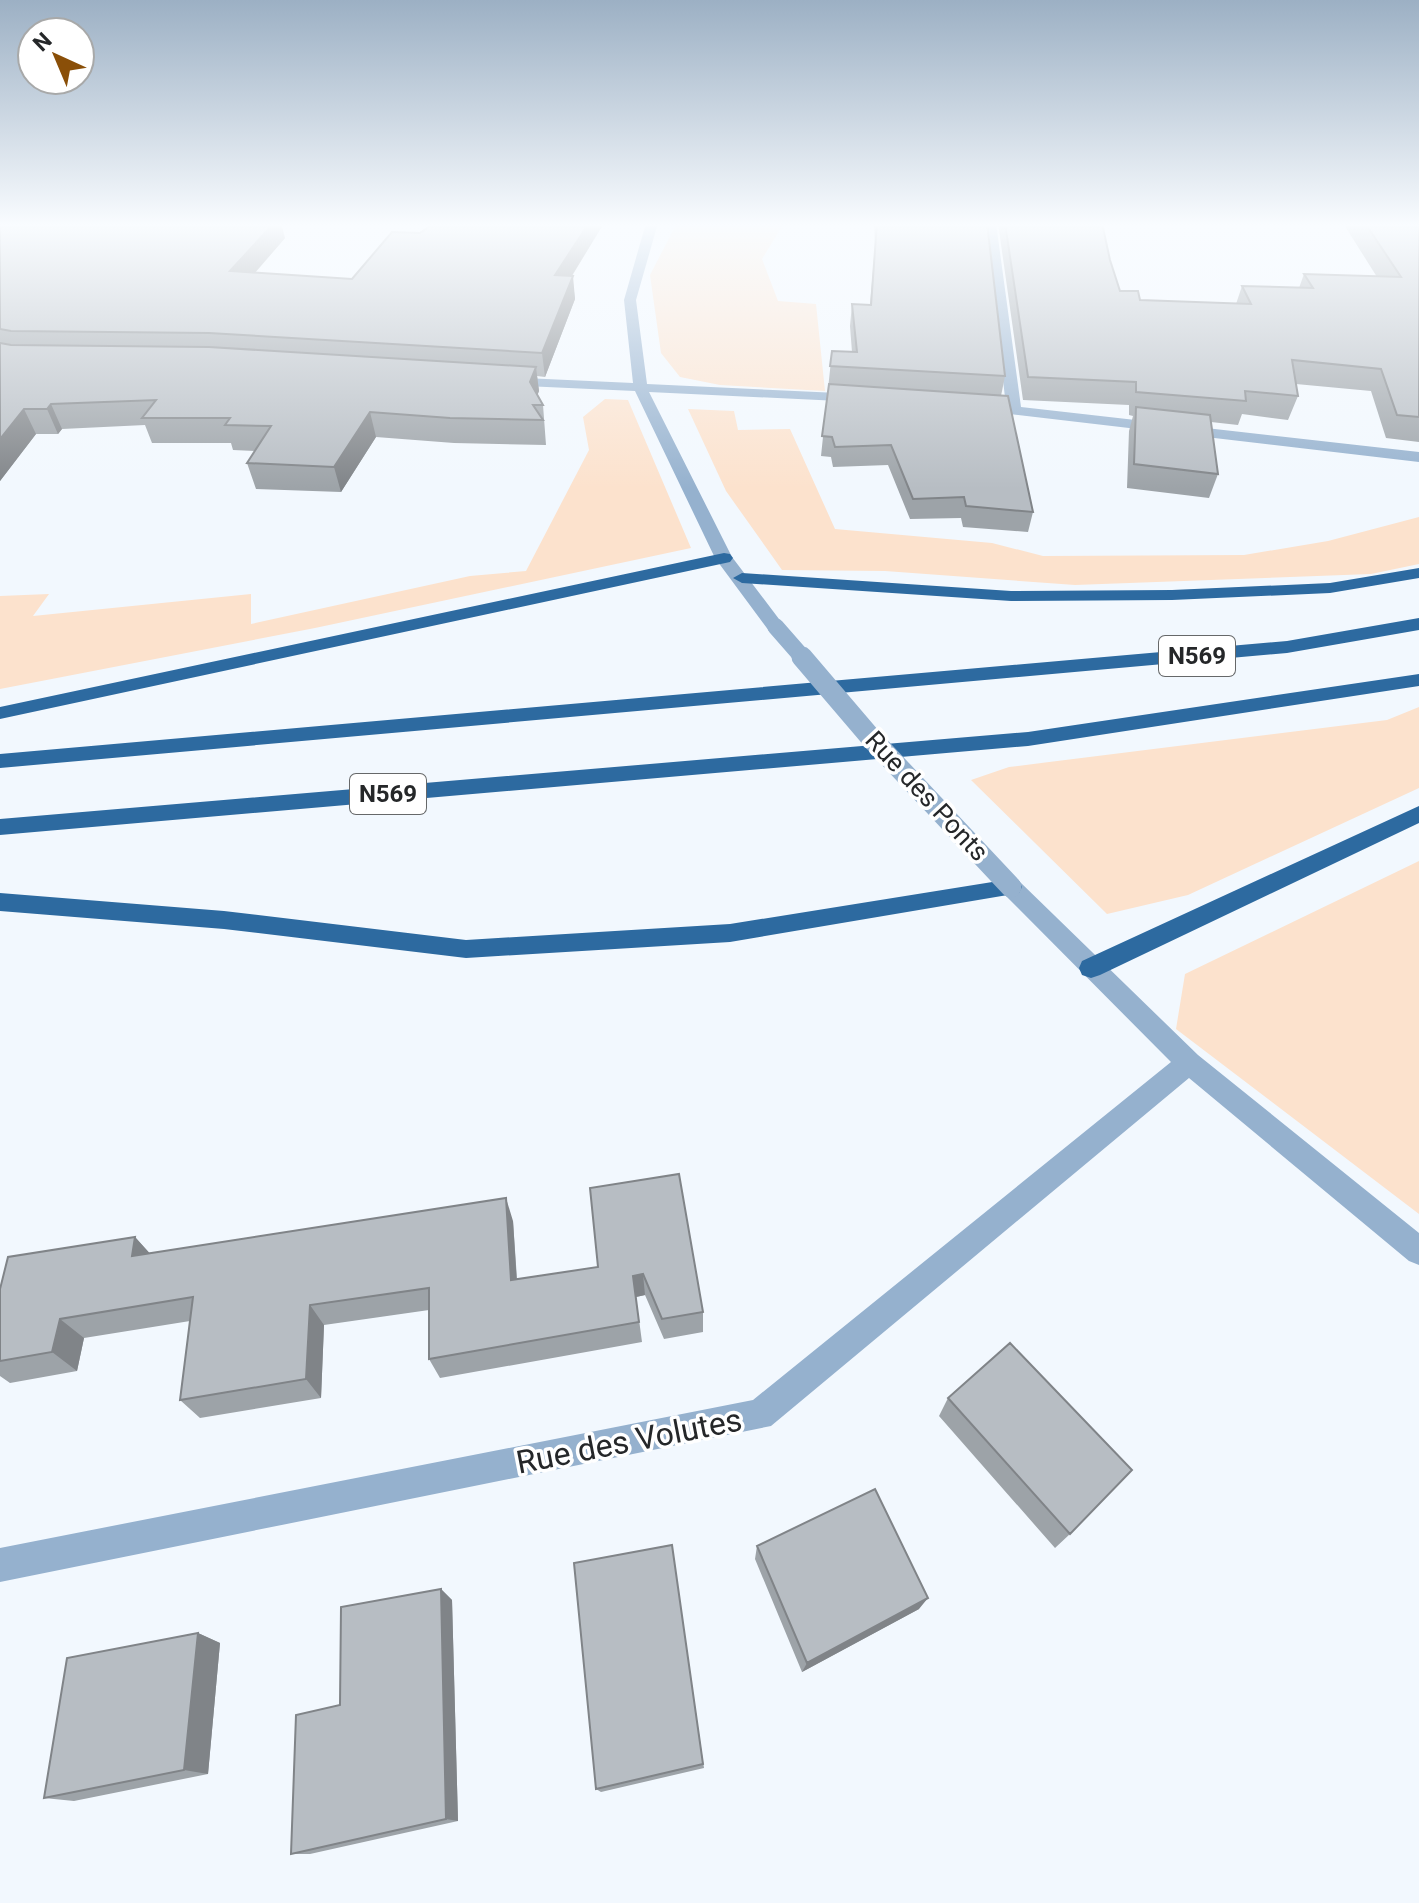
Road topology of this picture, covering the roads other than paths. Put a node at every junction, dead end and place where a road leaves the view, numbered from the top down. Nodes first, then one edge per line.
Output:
1 (631, 312) edge
2 (1001, 312) edge
3 (494, 380) edge
4 (641, 390) junction
5 (878, 398) edge
6 (968, 406) edge
7 (1014, 410) junction
8 (1419, 457) edge
9 (724, 558) junction
10 (1419, 573) edge
11 (742, 578) junction
12 (1419, 624) edge
13 (1419, 680) edge
14 (0, 713) edge
15 (0, 761) edge
16 (1419, 814) edge
17 (0, 827) edge
18 (1011, 887) junction
19 (0, 902) edge
20 (1091, 968) junction
21 (1189, 1063) junction
22 (1419, 1251) edge
23 (0, 1565) edge

1 - 4 street, Rue des Ponts
2 - 7 street
3 - 4 street
4 - 5 street
4 - 9 street, Rue des Ponts
6 - 7 street
7 - 8 street
9 - 11 street, Rue des Ponts
9 - 14 highway
10 - 11 highway
11 - 18 street, Rue des Ponts, bridge
12 - 15 highway, N569
13 - 17 highway, N569
16 - 20 highway
18 - 19 highway
18 - 20 street, Rue des Ponts
20 - 21 street, Rue des Ponts
21 - 22 street, Rue des Ponts
21 - 23 street, Rue des Volutes

